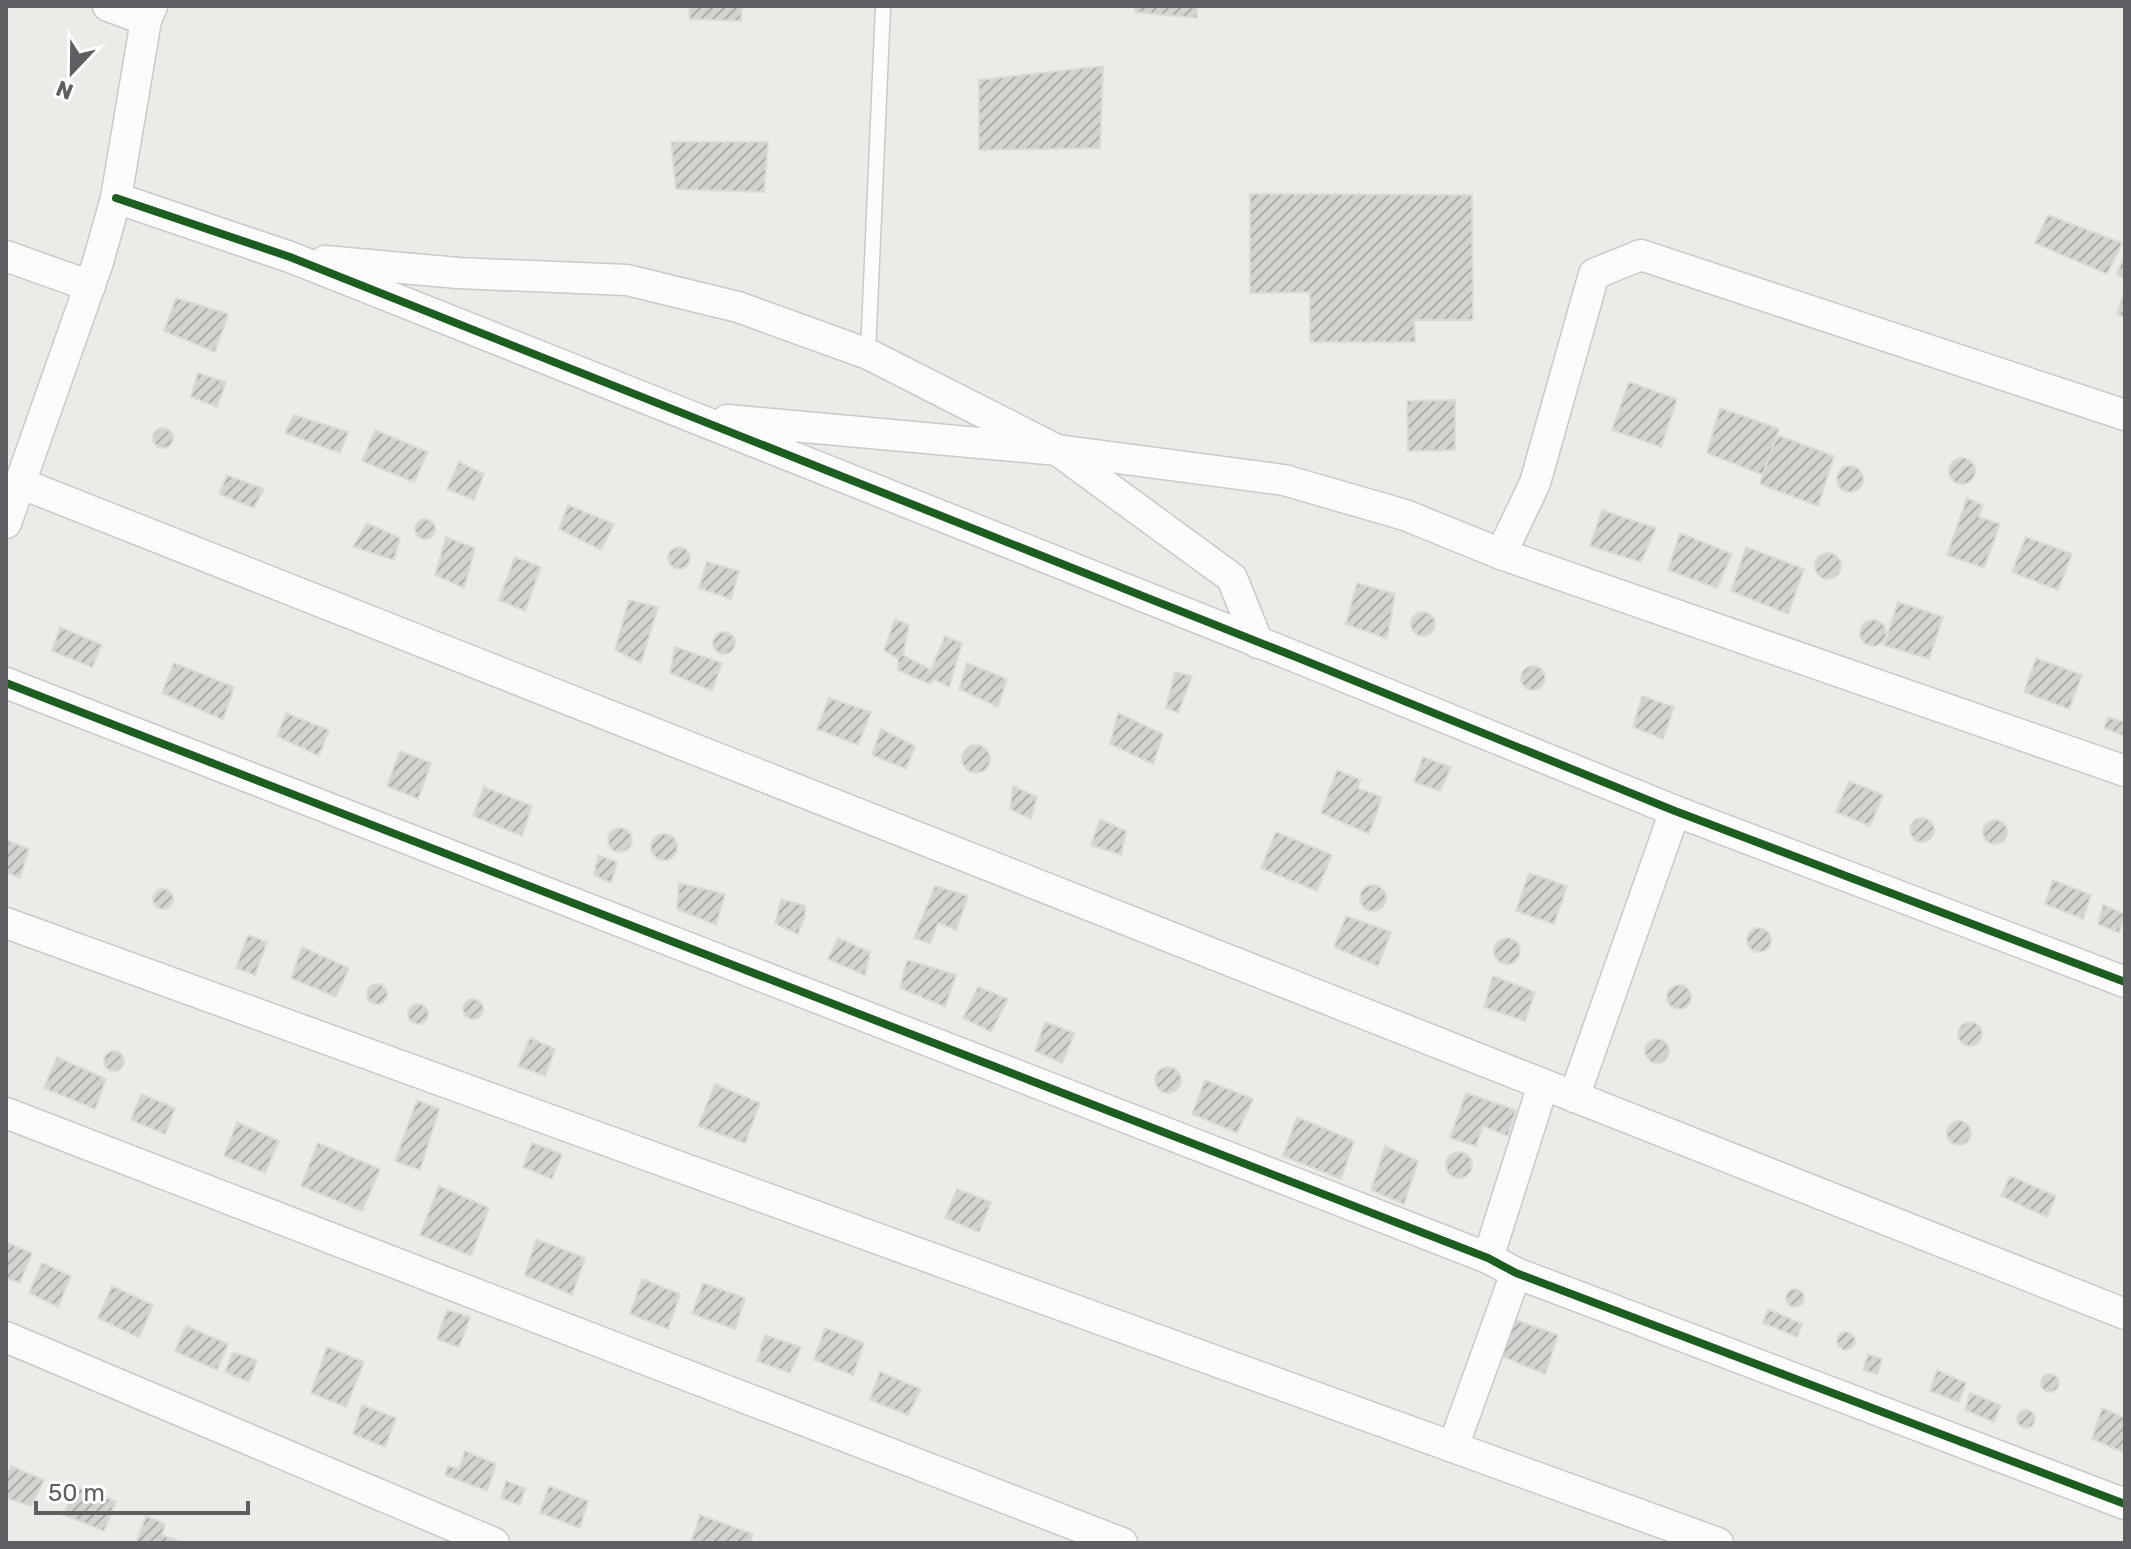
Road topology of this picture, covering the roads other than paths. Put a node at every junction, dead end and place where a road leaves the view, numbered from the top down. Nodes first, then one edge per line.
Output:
1 (108, 6) edge
2 (883, 6) edge
3 (149, 13) edge
4 (116, 198) junction
5 (6, 256) edge
6 (290, 257) junction
7 (90, 286) junction
8 (868, 354) junction
9 (2125, 415) edge
10 (695, 417) junction
11 (1057, 450) junction
12 (20, 483) junction
13 (6, 523) edge
14 (1501, 554) junction
15 (1258, 643) junction
16 (6, 683) edge
17 (2125, 771) edge
18 (1675, 811) junction
19 (6, 923) edge
20 (2125, 982) edge
21 (1543, 1085) junction
22 (1574, 1097) junction
23 (6, 1113) edge
24 (1488, 1258) junction
25 (1516, 1273) junction
26 (2125, 1314) edge
27 (6, 1337) edge
28 (1453, 1447) junction
29 (2125, 1504) edge
30 (494, 1543) edge
31 (1122, 1543) edge
32 (1718, 1543) edge

1 - 3 street
2 - 8 lane
3 - 4 street
4 - 6 street
4 - 7 street
5 - 7 street
6 - 8 street
6 - 10 street
7 - 12 street
8 - 11 street
9 - 14 street
10 - 11 street
10 - 15 street
11 - 14 street
11 - 15 street
12 - 13 street
12 - 21 street
14 - 17 street
15 - 18 street
16 - 24 street
18 - 20 street
18 - 22 street
19 - 28 street
21 - 22 street
21 - 24 street
22 - 26 street
23 - 31 street
24 - 25 street
25 - 28 street
25 - 29 street
27 - 30 street
28 - 32 street

